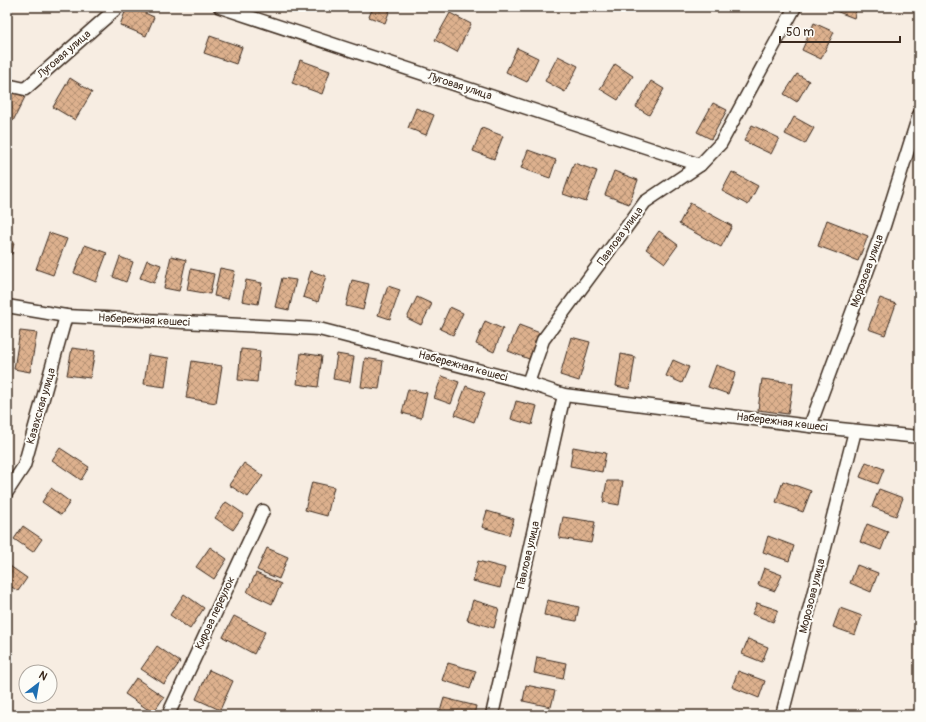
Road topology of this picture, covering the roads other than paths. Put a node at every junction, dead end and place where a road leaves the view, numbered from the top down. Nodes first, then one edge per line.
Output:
1 (118, 7) edge
2 (220, 7) edge
3 (795, 7) edge
4 (7, 85) edge
5 (919, 115) edge
6 (700, 165) junction
7 (7, 306) edge
8 (66, 316) junction
9 (528, 383) junction
10 (564, 394) junction
11 (810, 426) junction
12 (855, 431) junction
13 (919, 437) edge
14 (7, 492) edge
15 (263, 511) dead end
16 (168, 715) edge
17 (492, 715) edge
18 (782, 715) edge

1 - 4 street, Луговая улица
2 - 6 street, Луговая улица
3 - 6 street, Павлова улица
5 - 11 street, Морозова улица
6 - 9 street, Павлова улица
7 - 8 street, Набережная көшесі
8 - 9 street, Набережная көшесі
8 - 14 street, Казахская улица
9 - 10 street, Набережная көшесі
10 - 11 street, Набережная көшесі
10 - 17 street, Павлова улица
11 - 12 street, Набережная көшесі
12 - 13 street, Набережная көшесі
12 - 18 street, Морозова улица
15 - 16 street, Кирова переулок

